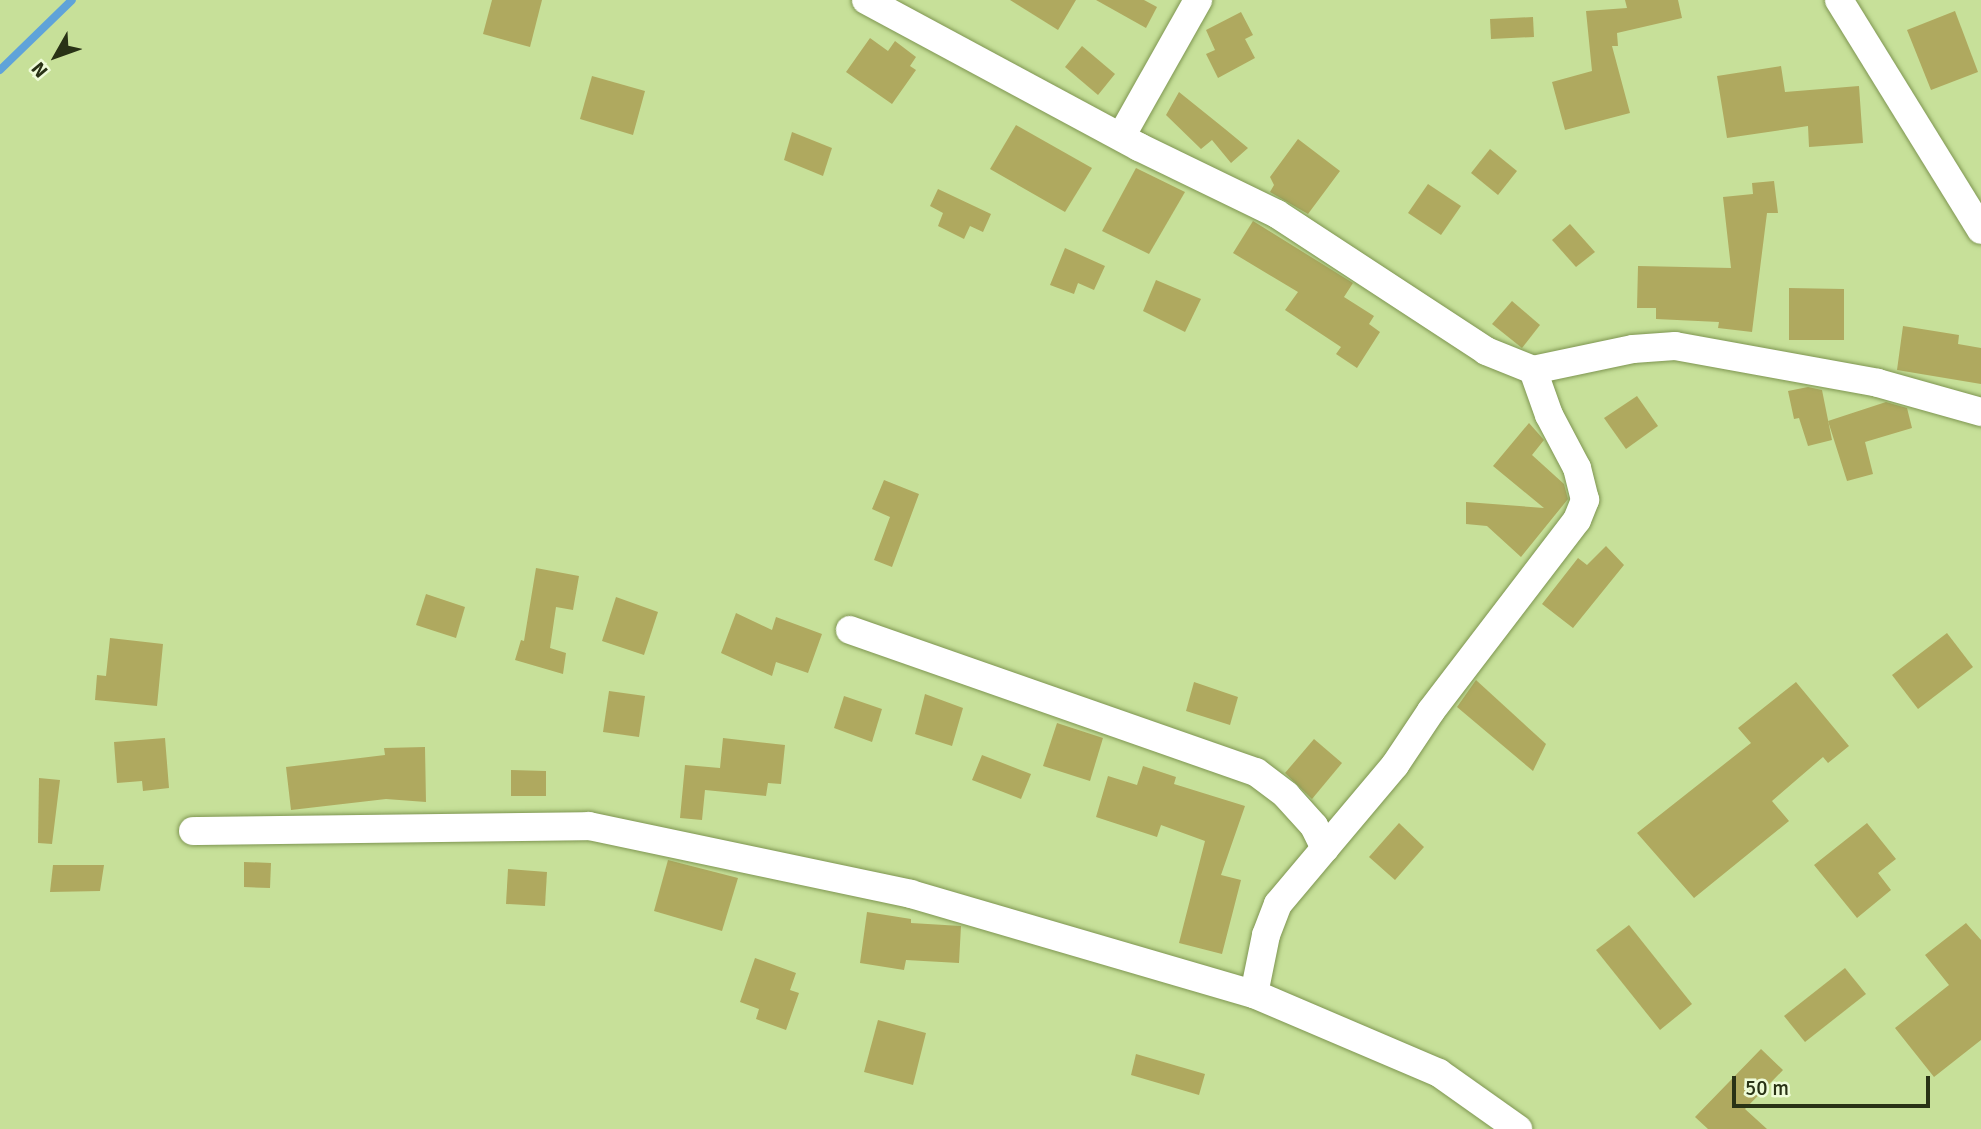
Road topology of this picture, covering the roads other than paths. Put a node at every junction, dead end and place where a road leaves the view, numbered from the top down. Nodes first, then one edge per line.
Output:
1 (866, 0) edge
2 (1198, 0) edge
3 (1839, 0) edge
4 (1122, 135) junction
5 (1981, 230) edge
6 (1533, 370) junction
7 (1981, 412) edge
8 (850, 630) dead end
9 (194, 831) dead end
10 (1325, 849) junction
11 (1254, 993) junction
12 (1518, 1129) edge

1 - 4 street
2 - 4 street
3 - 5 street
4 - 6 street
6 - 7 street
6 - 10 street
8 - 10 street
9 - 11 street
10 - 11 street
11 - 12 street

